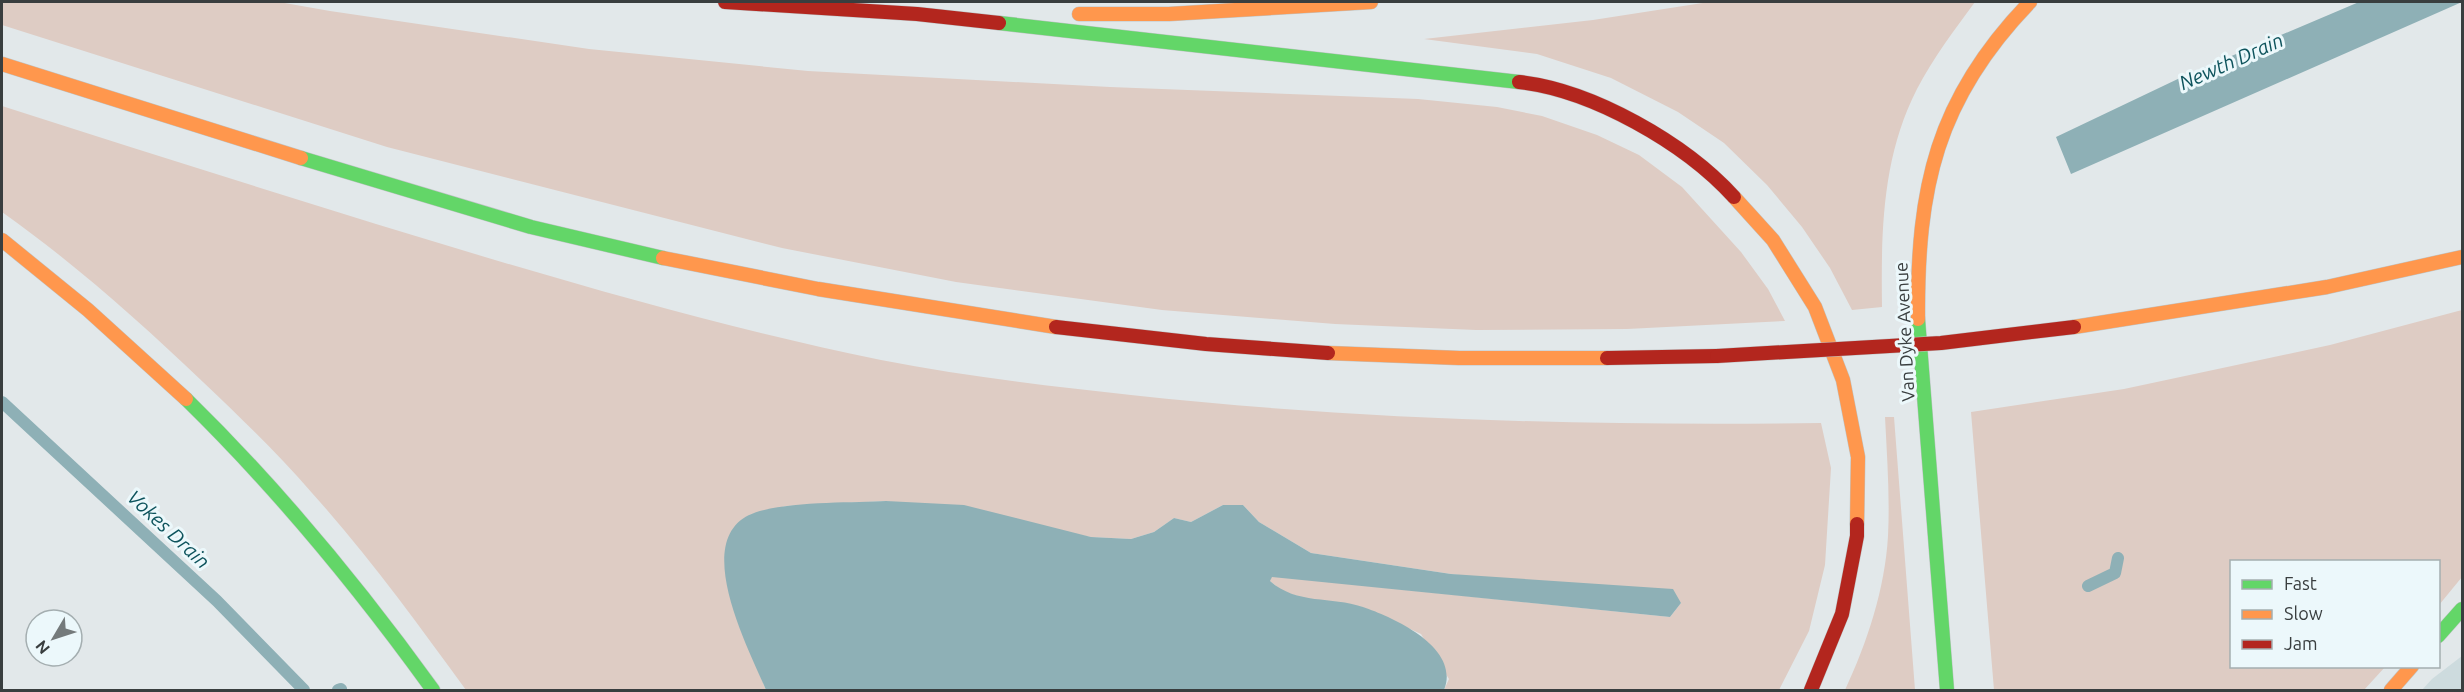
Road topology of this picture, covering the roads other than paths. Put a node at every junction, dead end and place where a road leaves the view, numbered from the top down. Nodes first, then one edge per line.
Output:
1 (725, 2) edge
2 (1371, 2) edge
3 (2030, 2) edge
4 (917, 14) junction
5 (2, 64) edge
6 (2, 240) edge
7 (2463, 257) edge
8 (2463, 609) edge
9 (2440, 635) edge
10 (2410, 668) edge
11 (433, 690) edge
12 (1811, 690) edge
13 (1947, 690) edge
14 (2391, 690) edge

1 - 4 main road
2 - 4 main road
3 - 13 main road, Van Dyke Avenue
4 - 12 main road
5 - 7 main road, bridge
6 - 11 main road
8 - 9 main road
10 - 14 main road

